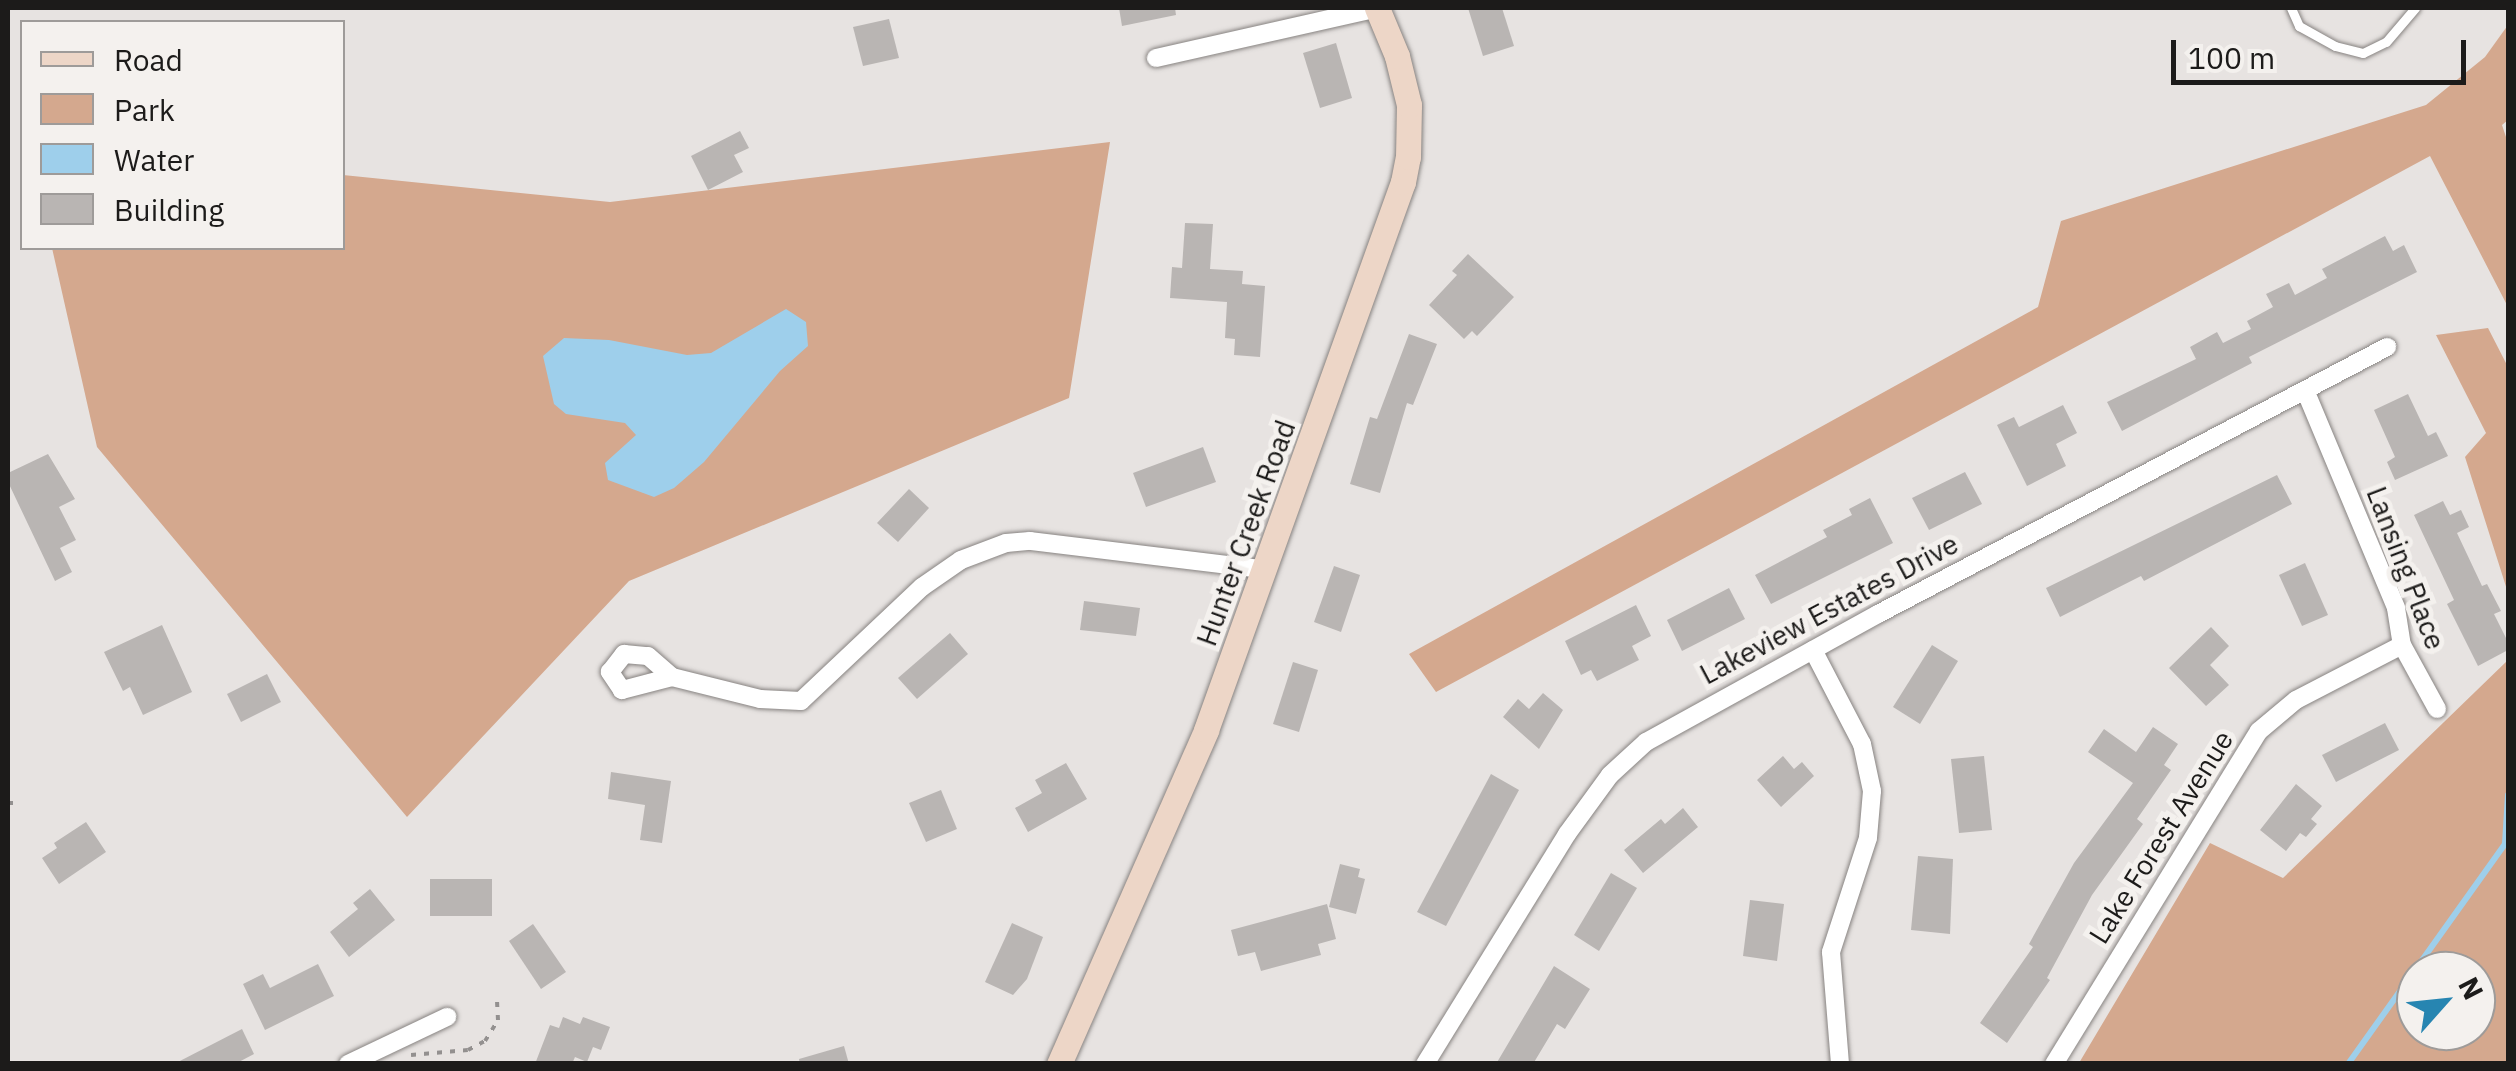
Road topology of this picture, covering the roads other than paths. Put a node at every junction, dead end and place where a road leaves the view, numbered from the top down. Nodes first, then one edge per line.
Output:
1 (1377, 8) edge
2 (2291, 8) edge
3 (2415, 8) edge
4 (1156, 58) dead end
5 (2387, 348) dead end
6 (2305, 390) junction
7 (1261, 569) junction
8 (2402, 645) junction
9 (1813, 650) junction
10 (672, 676) dead end
11 (2437, 709) dead end
12 (447, 1017) dead end
13 (348, 1064) edge
14 (1059, 1064) edge
15 (1425, 1064) edge
16 (1840, 1064) edge
17 (2054, 1064) edge

1 - 4 street
1 - 7 main road, Hunter Creek Road
2 - 3 lane
5 - 6 street, Lakeview Estates Drive
6 - 8 street, Lansing Place
6 - 9 street, Lakeview Estates Drive
7 - 10 street
7 - 14 main road, Hunter Creek Road
8 - 11 street, Lansing Place
8 - 17 street, Lake Forest Avenue
9 - 15 street, Lakeview Estates Drive
9 - 16 street
12 - 13 street

